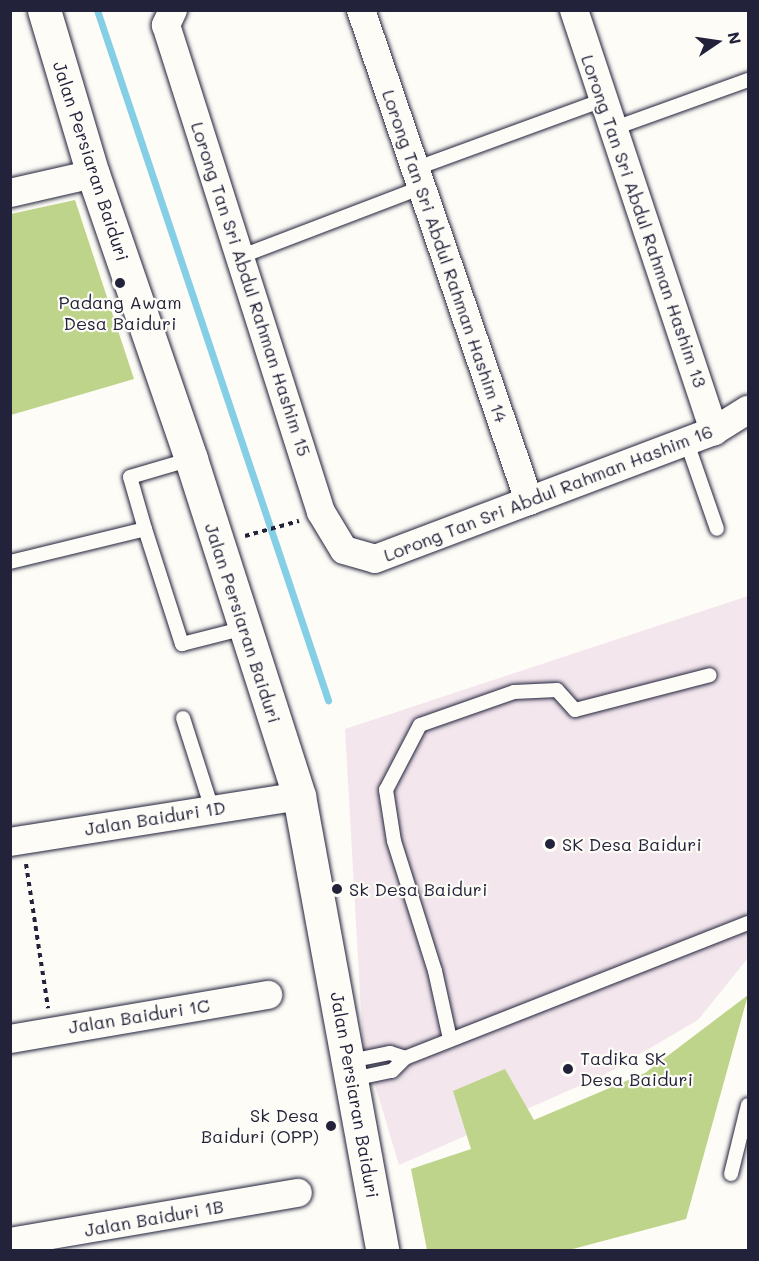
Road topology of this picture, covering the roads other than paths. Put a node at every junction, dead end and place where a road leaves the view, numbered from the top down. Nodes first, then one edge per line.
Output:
1 (44, 10) edge
2 (361, 10) edge
3 (574, 10) edge
4 (170, 18) edge
5 (748, 80) edge
6 (603, 100) junction
7 (612, 129) junction
8 (93, 174) junction
9 (420, 178) junction
10 (10, 193) edge
11 (242, 256) junction
12 (748, 410) edge
13 (714, 431) junction
14 (686, 440) junction
15 (191, 459) junction
16 (529, 501) junction
17 (145, 529) junction
18 (717, 529) dead end
19 (344, 550) joint
20 (10, 562) edge
21 (246, 628) junction
22 (710, 675) dead end
23 (183, 718) dead end
24 (299, 796) junction
25 (212, 809) junction
26 (16, 841) edge
27 (748, 923) edge
28 (268, 995) dead end
29 (10, 1039) edge
30 (450, 1040) junction
31 (351, 1070) junction
32 (748, 1105) edge
33 (731, 1174) dead end
34 (297, 1193) dead end
35 (10, 1242) edge
36 (382, 1251) edge

1 - 8 street, Jalan Persiaran Baiduri
2 - 9 street, Lorong Tan Sri Abdul Rahman Hashim 14
3 - 6 street, Lorong Tan Sri Abdul Rahman Hashim 13
4 - 11 street, Lorong Tan Sri Abdul Rahman Hashim 15
5 - 7 lane
6 - 7 street, Lorong Tan Sri Abdul Rahman Hashim 13
6 - 9 lane
7 - 13 street, Lorong Tan Sri Abdul Rahman Hashim 13
8 - 10 street
8 - 15 street, Jalan Persiaran Baiduri
9 - 11 lane
9 - 16 street, Lorong Tan Sri Abdul Rahman Hashim 14
11 - 19 street, Lorong Tan Sri Abdul Rahman Hashim 15
12 - 13 street, Lorong Tan Sri Abdul Rahman Hashim 16
13 - 14 street, Lorong Tan Sri Abdul Rahman Hashim 16
14 - 16 street, Lorong Tan Sri Abdul Rahman Hashim 16
14 - 18 lane
15 - 17 lane
15 - 21 street, Jalan Persiaran Baiduri
16 - 19 street, Lorong Tan Sri Abdul Rahman Hashim 16
17 - 20 lane
17 - 21 lane
21 - 24 street, Jalan Persiaran Baiduri
22 - 30 lane
23 - 25 lane
24 - 25 street, Jalan Baiduri 1D
24 - 31 street, Jalan Persiaran Baiduri
25 - 26 street, Jalan Baiduri 1D
27 - 30 lane
28 - 29 street, Jalan Baiduri 1C
30 - 31 lane
31 - 36 street, Jalan Persiaran Baiduri
32 - 33 lane
34 - 35 street, Jalan Baiduri 1B

